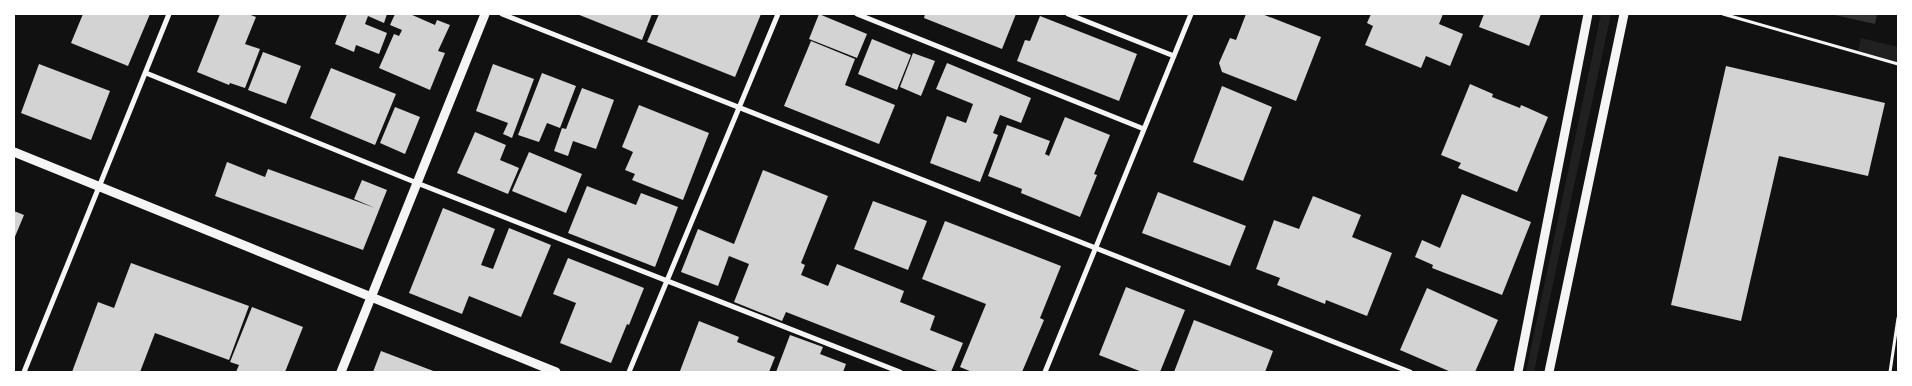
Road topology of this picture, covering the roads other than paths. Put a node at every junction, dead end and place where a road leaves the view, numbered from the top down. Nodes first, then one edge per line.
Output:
1 (170, 14) edge
2 (485, 14) edge
3 (502, 14) edge
4 (778, 14) edge
5 (856, 14) edge
6 (1068, 14) edge
7 (1191, 14) edge
8 (1588, 14) edge
9 (1624, 14) edge
10 (1174, 56) junction
11 (146, 73) junction
12 (738, 108) junction
13 (1144, 130) junction
14 (14, 152) edge
15 (417, 183) junction
16 (100, 187) junction
17 (1096, 248) junction
18 (667, 281) junction
19 (372, 297) junction
20 (24, 372) edge
21 (342, 372) edge
22 (556, 372) edge
23 (629, 372) edge
24 (900, 372) edge
25 (1045, 372) edge
26 (1410, 372) edge
27 (1518, 372) edge
28 (1549, 372) edge

1 - 11 street
2 - 15 street
3 - 12 street
4 - 12 street
5 - 13 street
6 - 10 street
7 - 10 street
8 - 27 street
9 - 28 street
10 - 13 street
11 - 15 street
11 - 16 street
12 - 17 street
12 - 18 street
13 - 17 street
14 - 16 street
15 - 18 street
15 - 19 street
16 - 19 street
16 - 20 street
17 - 25 street
17 - 26 street
18 - 23 street
18 - 24 street
19 - 21 street
19 - 22 street

